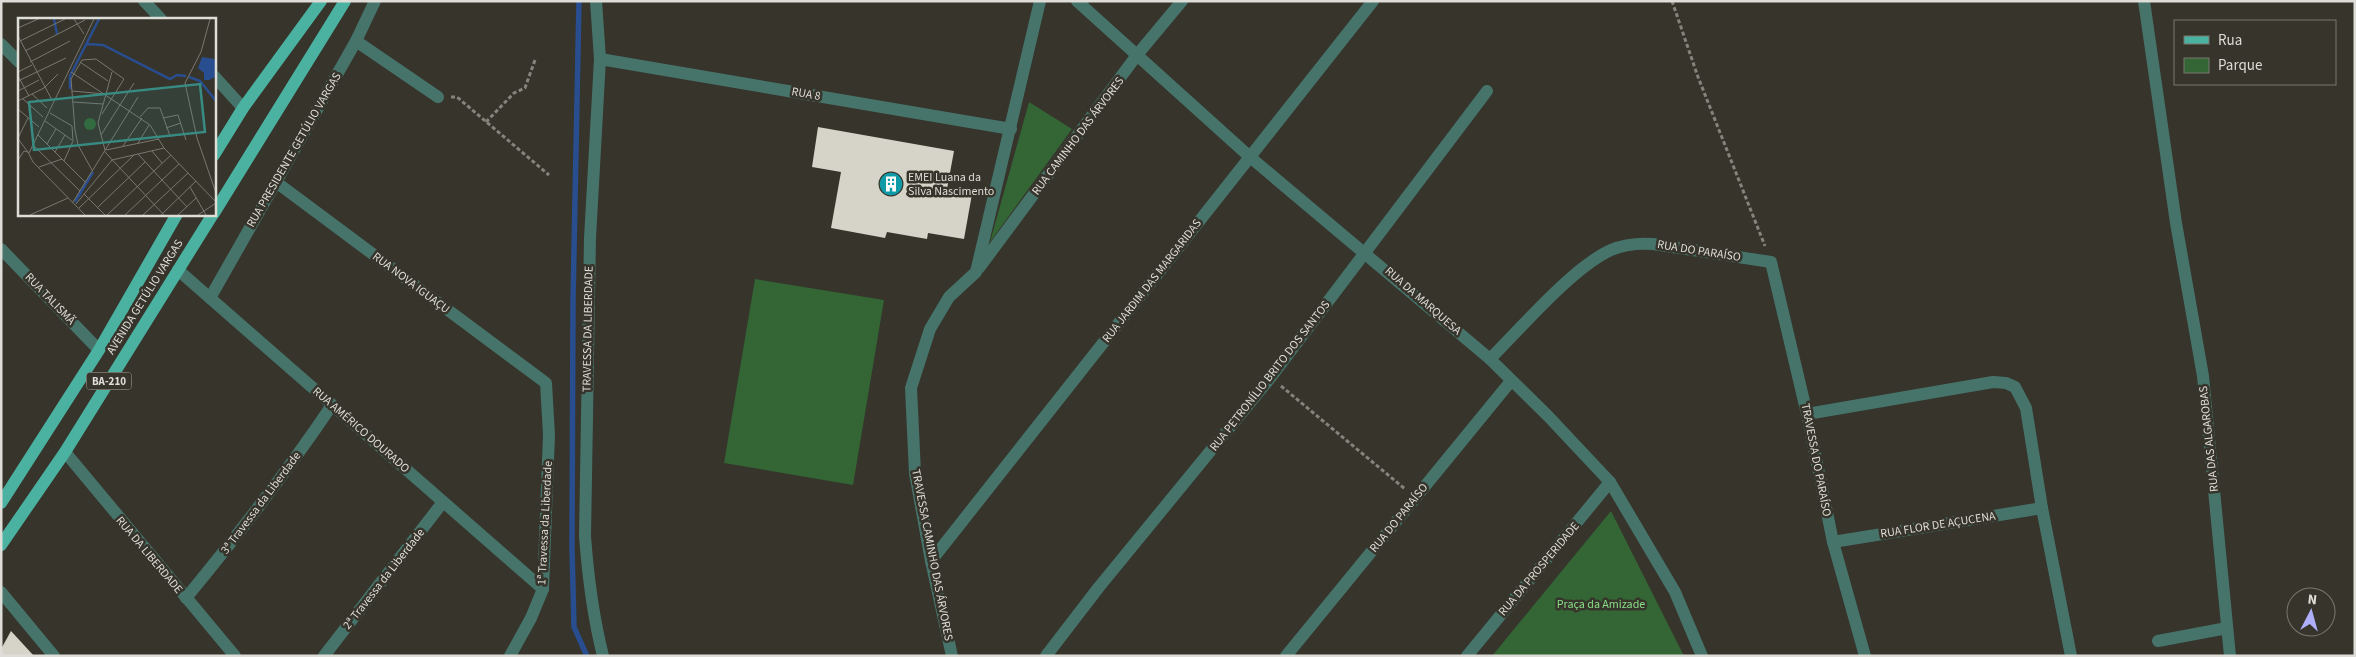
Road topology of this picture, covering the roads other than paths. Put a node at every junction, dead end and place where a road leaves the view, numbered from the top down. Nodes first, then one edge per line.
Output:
1 (144, 1) edge
2 (345, 1) edge
3 (375, 1) edge
4 (596, 1) edge
5 (1040, 1) edge
6 (1077, 1) edge
7 (1182, 1) edge
8 (1373, 1) edge
9 (2144, 1) edge
10 (315, 4) edge
11 (160, 18) edge
12 (356, 41) junction
13 (1, 44) edge
14 (1137, 55) junction
15 (600, 59) junction
16 (18, 61) edge
17 (215, 77) edge
18 (1487, 91) dead end
19 (438, 97) road end
20 (243, 108) junction
21 (1011, 129) junction
22 (215, 154) edge
23 (1250, 157) junction
24 (276, 182) junction
25 (215, 210) edge
26 (212, 215) edge
27 (172, 216) edge
28 (1, 249) edge
29 (1366, 252) junction
30 (1771, 262) joint
31 (178, 270) junction
32 (976, 272) junction
33 (210, 298) junction
34 (99, 350) junction
35 (1490, 359) junction
36 (1511, 381) junction
37 (546, 383) joint
38 (332, 405) junction
39 (1807, 414) junction
40 (65, 452) junction
41 (1610, 482) junction
42 (443, 502) junction
43 (1, 503) edge
44 (2042, 508) junction
45 (1833, 542) junction
46 (1, 545) edge
47 (931, 561) junction
48 (543, 589) junction
49 (1, 592) edge
50 (186, 598) junction
51 (2227, 628) junction
52 (2158, 641) dead end
53 (54, 656) edge
54 (235, 656) edge
55 (324, 656) edge
56 (510, 656) edge
57 (603, 656) edge
58 (952, 656) edge
59 (1046, 656) edge
60 (1286, 656) edge
61 (1467, 656) edge
62 (1702, 656) edge
63 (1865, 656) edge
64 (2071, 656) edge
65 (2230, 656) edge

1 - 11 street
2 - 25 main road, AVENIDA GETÚLIO VARGAS / BA-210
3 - 12 street, RUA PRESIDENTE GETÚLIO VARGAS
4 - 15 street, TRAVESSA DA LIBERDADE
5 - 21 street
6 - 14 street, RUA DA MARQUESA
7 - 14 street, RUA CAMINHO DAS ÁRVORES
8 - 23 street, RUA JARDIM DAS MARGARIDAS
9 - 51 street, RUA DAS ALGAROBAS
10 - 20 main road
12 - 19 street
12 - 24 street, RUA PRESIDENTE GETÚLIO VARGAS
13 - 16 street
14 - 23 street, RUA DA MARQUESA
14 - 32 street, RUA CAMINHO DAS ÁRVORES
15 - 21 street, RUA 8
15 - 57 street, TRAVESSA DA LIBERDADE
17 - 20 street
18 - 29 street, RUA PETRONÍLIO BRITO DOS SANTOS
20 - 22 main road
21 - 32 street
23 - 29 street, RUA DA MARQUESA
23 - 47 street, RUA JARDIM DAS MARGARIDAS
24 - 33 street, RUA PRESIDENTE GETÚLIO VARGAS
24 - 37 street, RUA NOVA IGUAÇU
26 - 31 main road, AVENIDA GETÚLIO VARGAS / BA-210
27 - 34 main road, AVENIDA GETÚLIO VARGAS / BA-210
28 - 34 street, RUA TALISMÃ
29 - 35 street, RUA DA MARQUESA
29 - 59 street, RUA PETRONÍLIO BRITO DOS SANTOS
30 - 35 street, RUA DO PARAÍSO
30 - 39 street, TRAVESSA DO PARAÍSO
31 - 33 street, RUA AMÉRICO DOURADO
31 - 40 main road, AVENIDA GETÚLIO VARGAS / BA-210
32 - 47 street, TRAVESSA CAMINHO DAS ÁRVORES
33 - 38 street, RUA AMÉRICO DOURADO
34 - 43 main road, AVENIDA GETÚLIO VARGAS / BA-210
35 - 36 street, RUA DA MARQUESA
36 - 41 street, RUA DA MARQUESA
36 - 60 street, RUA DO PARAÍSO
37 - 48 street, 1ª Travessa da Liberdade
38 - 42 street, RUA AMÉRICO DOURADO
38 - 50 street, 3ª Travessa da Liberdade
39 - 44 street
39 - 45 street, TRAVESSA DO PARAÍSO
40 - 46 main road, AVENIDA GETÚLIO VARGAS / BA-210
40 - 50 street, RUA DA LIBERDADE
41 - 61 street, RUA DA PROSPERIDADE
41 - 62 street, RUA DA MARQUESA
42 - 48 street, RUA AMÉRICO DOURADO
42 - 55 street, 2ª Travessa da Liberdade
44 - 45 street, RUA FLOR DE AÇUCENA
44 - 64 street
45 - 63 street, TRAVESSA DO PARAÍSO
47 - 58 street, TRAVESSA CAMINHO DAS ÁRVORES
48 - 56 street, 1ª Travessa da Liberdade
49 - 53 street
50 - 54 street, RUA DA LIBERDADE
51 - 52 street
51 - 65 street, RUA DAS ALGAROBAS

